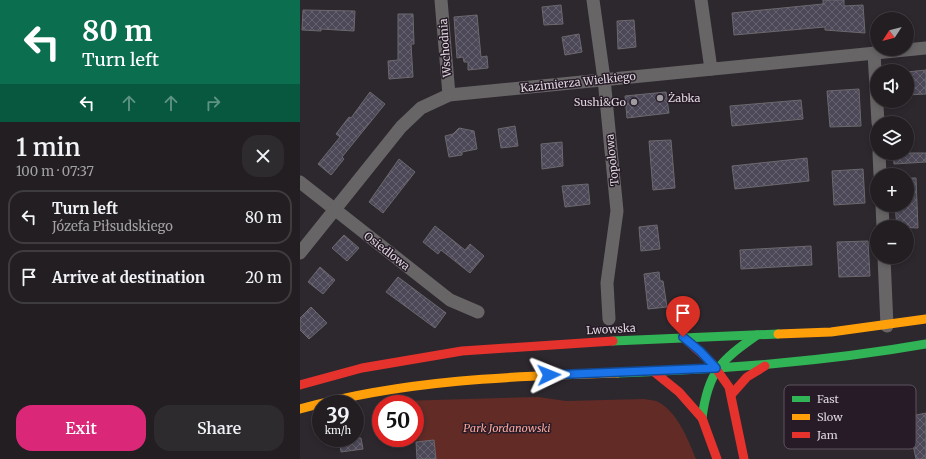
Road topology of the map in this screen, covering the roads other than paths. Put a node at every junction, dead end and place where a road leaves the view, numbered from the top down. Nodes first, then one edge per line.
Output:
1 (441, 0) edge
2 (593, 0) edge
3 (701, 0) edge
4 (926, 48) edge
5 (914, 49) edge
6 (870, 53) edge
7 (874, 56) edge
8 (711, 69) junction
9 (604, 79) junction
10 (449, 95) junction
11 (878, 116) edge
12 (300, 182) edge
13 (334, 209) junction
14 (300, 253) edge
15 (884, 264) edge
16 (478, 312) dead end
17 (609, 319) dead end
18 (926, 320) edge
19 (887, 326) junction
20 (757, 335) junction
21 (683, 337) junction
22 (926, 344) edge
23 (766, 366) junction
24 (716, 368) junction
25 (653, 371) junction
26 (300, 385) edge
27 (732, 395) junction
28 (300, 409) edge
29 (702, 418) junction
30 (718, 459) edge
31 (744, 459) edge

1 - 10 street, Wschodnia
2 - 9 street, Topolowa
3 - 8 street
4 - 5 street, Kazimierza Wielkiego
6 - 8 street, Kazimierza Wielkiego
7 - 11 street
8 - 9 street, Kazimierza Wielkiego
9 - 10 street, Kazimierza Wielkiego
9 - 17 street, Topolowa
10 - 13 street, Kazimierza Wielkiego
12 - 13 street, Osiedlowa
13 - 14 street, Kazimierza Wielkiego
13 - 16 street, Osiedlowa
15 - 19 street
18 - 19 main road, Lwowska
19 - 20 main road, Lwowska
20 - 21 main road, Lwowska
20 - 24 main road
21 - 24 main road
21 - 26 main road, Lwowska
22 - 23 main road
23 - 24 main road
23 - 27 main road
24 - 25 main road
24 - 27 main road
24 - 29 main road
25 - 28 main road
25 - 29 main road
27 - 31 main road
29 - 30 main road

